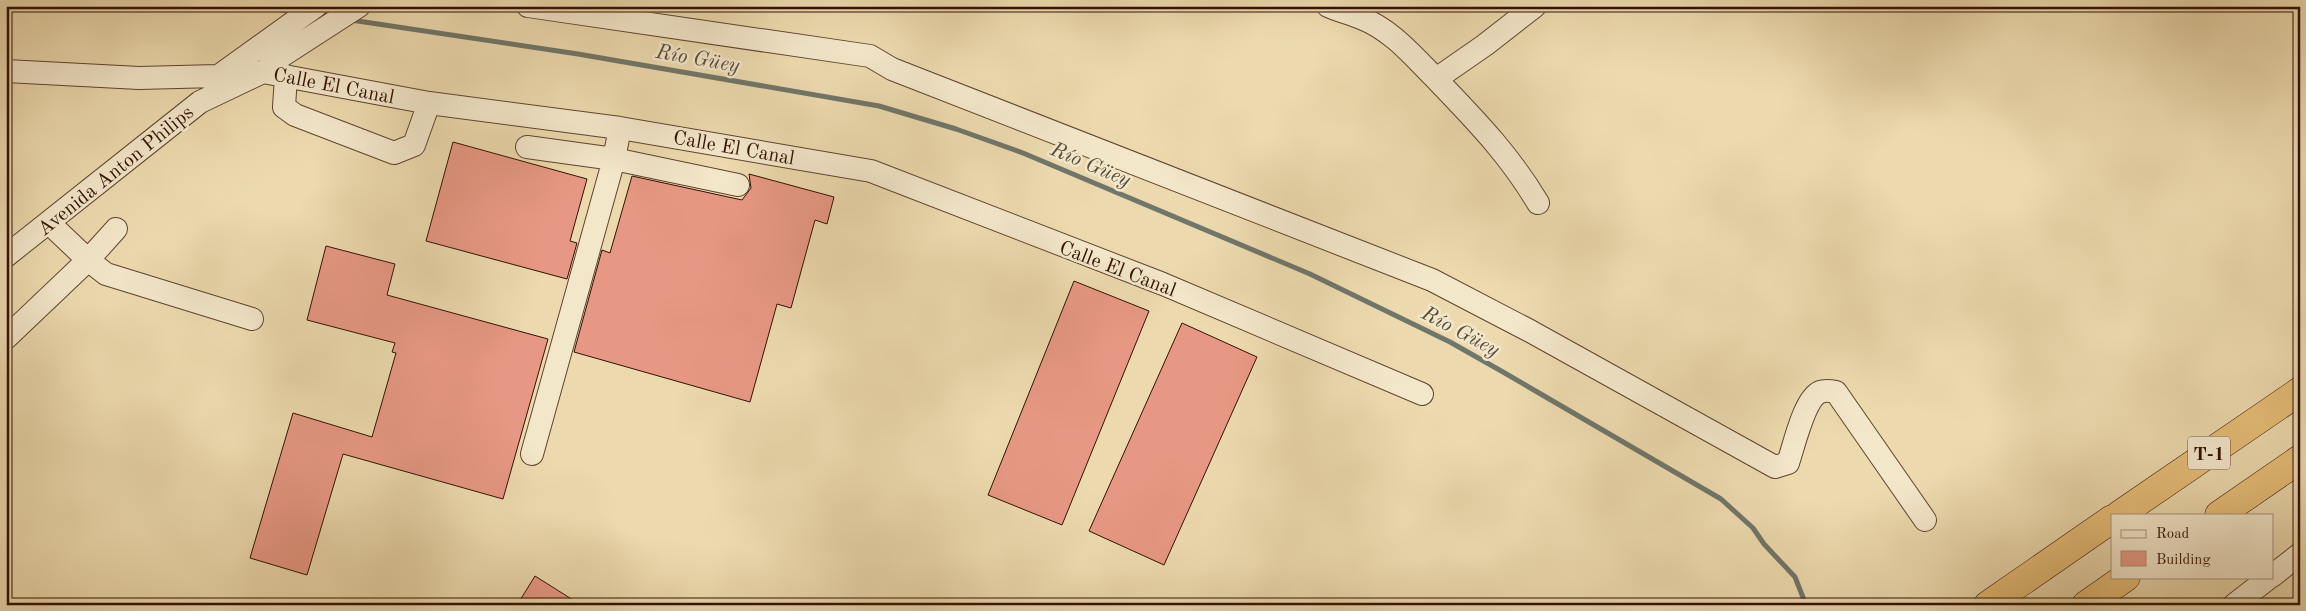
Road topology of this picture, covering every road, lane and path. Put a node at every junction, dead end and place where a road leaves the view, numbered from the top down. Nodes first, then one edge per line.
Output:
1 (316, 6) edge
2 (359, 6) edge
3 (528, 6) edge
4 (1328, 6) edge
5 (1535, 6) edge
6 (1367, 12) edge
7 (273, 63) junction
8 (6, 71) edge
9 (217, 76) junction
10 (1436, 79) junction
11 (200, 102) junction
12 (429, 103) junction
13 (620, 128) junction
14 (527, 147) dead end
15 (614, 159) junction
16 (738, 184) dead end
17 (1538, 203) dead end
18 (49, 223) junction
19 (116, 229) dead end
20 (6, 256) edge
21 (88, 260) junction
22 (252, 319) dead end
23 (6, 338) edge
24 (2300, 391) edge
25 (1422, 394) dead end
26 (532, 454) dead end
27 (2300, 459) edge
28 (2120, 514) edge
29 (2220, 514) edge
30 (1925, 520) dead end
31 (2111, 521) edge
32 (2300, 554) edge
33 (2274, 574) edge
34 (2125, 578) edge
35 (2268, 578) edge
36 (1988, 605) edge
37 (2086, 605) edge
38 (2234, 605) edge

1 - 7 street, Avenida Anton Philips
2 - 7 street, Avenida Anton Philips
3 - 30 street
4 - 6 street
5 - 10 street
6 - 10 street
7 - 9 street, Calle El Canal
7 - 11 street, Avenida Anton Philips
7 - 12 street, Calle El Canal
7 - 12 street
8 - 9 street, Calle El Canal
9 - 11 street, Avenida Anton Philips
10 - 17 street
11 - 18 street, Avenida Anton Philips
12 - 13 street, Calle El Canal
13 - 15 street
13 - 25 street, Calle El Canal
14 - 15 street
15 - 16 street
15 - 26 street
18 - 20 street, Avenida Anton Philips
18 - 21 street
19 - 21 street
21 - 22 street
21 - 23 street
24 - 28 highway, T-1
27 - 29 highway
31 - 36 highway
32 - 33 street
34 - 37 highway
35 - 38 street

